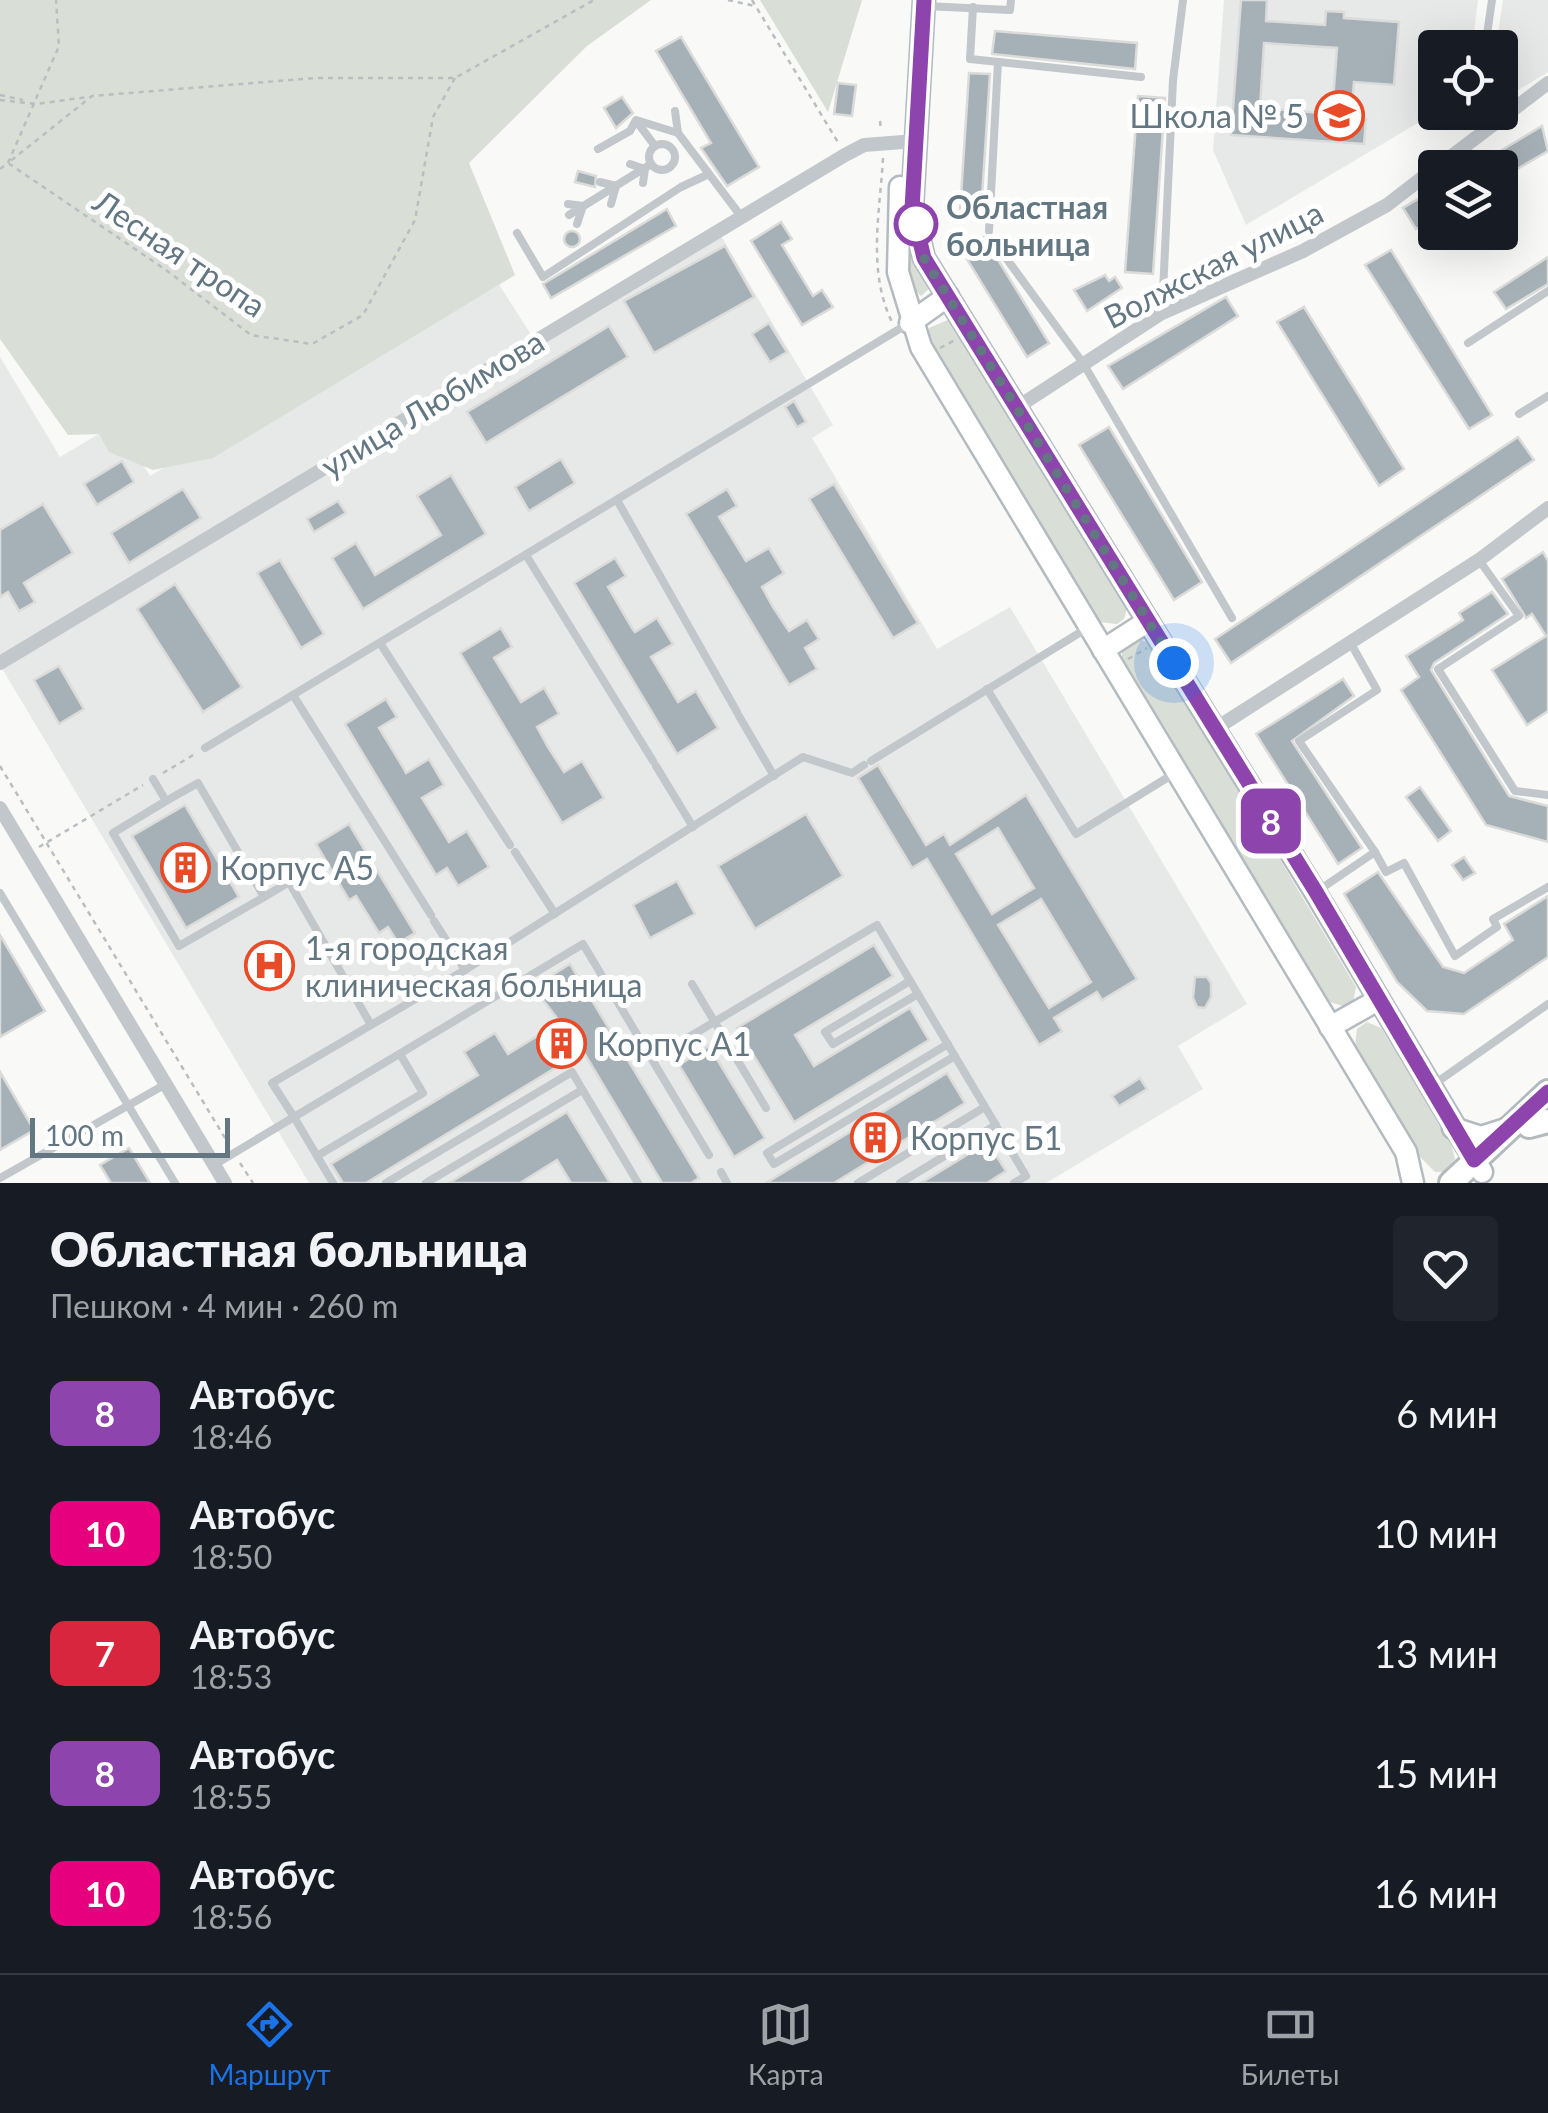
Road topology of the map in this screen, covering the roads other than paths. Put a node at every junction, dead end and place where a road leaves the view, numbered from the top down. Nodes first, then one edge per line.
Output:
1 (1011, 0) edge
2 (1182, 0) edge
3 (1492, 0) edge
4 (920, 2) edge
5 (973, 7) junction
6 (1488, 30) edge
7 (998, 62) junction
8 (1141, 77) dead end
9 (1548, 83) edge
10 (1518, 106) edge
11 (675, 111) dead end
12 (636, 120) junction
13 (1485, 130) edge
14 (678, 133) junction
15 (910, 141) junction
16 (655, 146) junction
17 (688, 146) junction
18 (598, 149) dead end
19 (1459, 150) edge
20 (674, 152) junction
21 (630, 164) dead end
22 (648, 166) junction
23 (671, 168) junction
24 (710, 174) junction
25 (600, 182) dead end
26 (1418, 182) edge
27 (643, 183) dead end
28 (616, 186) junction
29 (681, 187) junction
30 (568, 204) dead end
31 (611, 204) dead end
32 (583, 206) junction
33 (569, 215) dead end
34 (740, 215) junction
35 (577, 224) dead end
36 (989, 231) dead end
37 (517, 233) dead end
38 (994, 243) dead end
39 (1548, 291) edge
40 (948, 296) junction
41 (1162, 314) junction
42 (910, 323) junction
43 (1468, 343) dead end
44 (1083, 363) junction
45 (1548, 396) edge
46 (1016, 408) junction
47 (1519, 414) dead end
48 (616, 500) junction
49 (1548, 508) edge
50 (526, 554) junction
51 (1479, 560) junction
52 (1232, 618) dead end
53 (1148, 620) junction
54 (1088, 627) junction
55 (380, 642) junction
56 (1350, 642) junction
57 (1102, 650) junction
58 (0, 663) edge
59 (987, 689) junction
60 (293, 694) junction
61 (1215, 729) junction
62 (205, 748) road end
63 (1176, 772) junction
64 (774, 776) junction
65 (153, 779) road end
66 (1548, 795) edge
67 (166, 802) junction
68 (0, 808) edge
69 (693, 827) junction
70 (1375, 852) junction
71 (1548, 887) edge
72 (1316, 892) junction
73 (0, 893) edge
74 (264, 897) junction
75 (555, 914) junction
76 (465, 970) junction
77 (910, 981) junction
78 (692, 984) dead end
79 (918, 994) junction
80 (1378, 1000) junction
81 (1548, 1004) edge
82 (714, 1022) junction
83 (372, 1025) junction
84 (1330, 1027) junction
85 (948, 1044) junction
86 (400, 1054) junction
87 (955, 1056) junction
88 (652, 1059) junction
89 (166, 1084) junction
90 (1429, 1088) junction
91 (582, 1090) junction
92 (127, 1106) junction
93 (985, 1107) junction
94 (766, 1108) dead end
95 (1538, 1111) edge
96 (294, 1117) junction
97 (996, 1126) junction
98 (1453, 1128) junction
99 (709, 1154) dead end
100 (317, 1156) junction
101 (0, 1164) edge
102 (214, 1165) junction
103 (721, 1172) dead end
104 (1475, 1172) edge
105 (3, 1176) edge
106 (175, 1183) edge
107 (225, 1183) edge
108 (333, 1183) edge
109 (386, 1183) edge
110 (426, 1183) edge
111 (638, 1183) edge
112 (727, 1183) edge
113 (858, 1183) edge
114 (900, 1183) edge
115 (1014, 1183) edge
116 (1412, 1183) edge
117 (1451, 1183) edge

1 - 5 lane
2 - 41 lane
3 - 6 lane
4 - 5 lane
4 - 15 main road
5 - 7 lane
7 - 8 lane
7 - 36 lane
9 - 10 street, Волжская улица
11 - 14 lane
12 - 14 lane
12 - 16 lane
12 - 18 lane
13 - 19 street, Волжская улица
14 - 17 lane
15 - 34 street, улица Любимова
15 - 40 main road
15 - 42 main road
16 - 20 lane
16 - 22 lane
17 - 20 lane
17 - 24 lane
20 - 23 lane
21 - 22 lane
22 - 23 lane
22 - 27 lane
22 - 28 lane
23 - 29 lane
24 - 29 lane
24 - 34 lane
25 - 28 lane
26 - 41 street, Волжская улица
28 - 31 lane
28 - 32 lane
29 - 37 lane
30 - 32 lane
32 - 33 lane
32 - 35 lane
34 - 58 street, улица Любимова
38 - 44 lane
39 - 43 lane
40 - 42 main road
40 - 46 main road
41 - 44 street, Волжская улица
42 - 48 lane
42 - 54 main road
44 - 46 street, Волжская улица
44 - 52 lane
45 - 47 lane
46 - 53 main road
48 - 50 lane
48 - 64 lane
49 - 51 street
50 - 55 lane
50 - 69 lane
51 - 56 street
51 - 66 lane
53 - 57 main road
53 - 61 main road
54 - 57 main road
54 - 59 lane
55 - 60 lane
55 - 75 lane
56 - 61 street
56 - 70 lane
57 - 63 main road
59 - 63 lane
59 - 64 lane
60 - 62 lane
60 - 76 lane
61 - 72 main road
63 - 84 main road
64 - 69 lane
65 - 67 lane
67 - 74 lane
67 - 74 lane
68 - 89 street
69 - 75 lane
70 - 71 lane
70 - 72 lane
72 - 80 main road
73 - 92 lane
74 - 83 lane
75 - 76 lane
76 - 83 lane
77 - 79 lane
77 - 79 lane
77 - 82 lane
78 - 82 lane
79 - 85 lane
80 - 84 main road
80 - 90 main road
81 - 90 lane
82 - 88 lane
82 - 94 lane
83 - 96 lane
84 - 116 main road
85 - 87 lane
85 - 87 lane
86 - 88 lane
86 - 96 lane
86 - 100 lane
87 - 93 lane
88 - 99 lane
89 - 92 lane
89 - 102 street
90 - 98 main road
91 - 109 lane
91 - 110 lane
91 - 111 lane
92 - 105 lane
92 - 106 lane
93 - 97 lane
93 - 113 lane
95 - 98 main road
95 - 104 main road
96 - 100 lane
96 - 102 lane
97 - 114 lane
97 - 115 lane
98 - 104 main road
100 - 108 lane
101 - 105 lane
102 - 107 street
103 - 112 lane
104 - 117 main road

